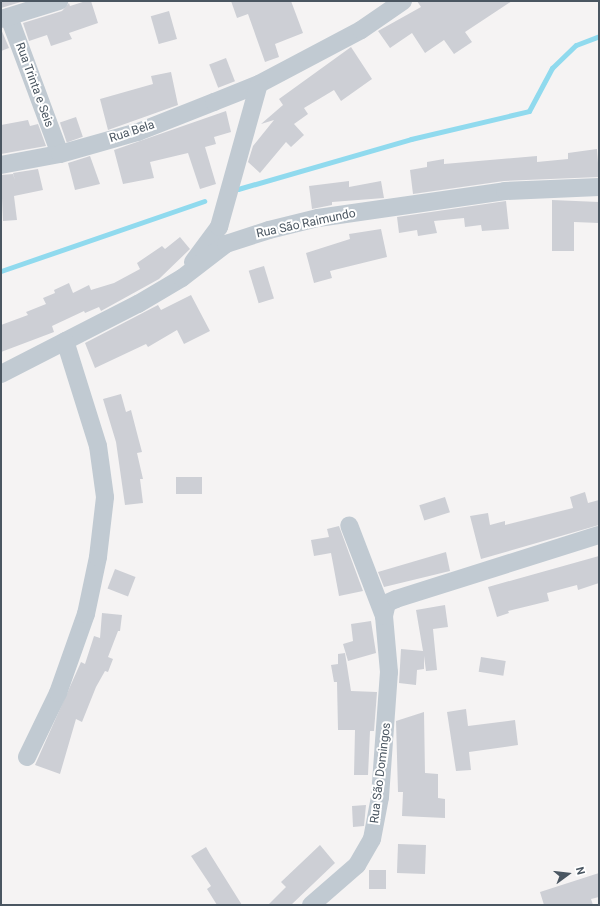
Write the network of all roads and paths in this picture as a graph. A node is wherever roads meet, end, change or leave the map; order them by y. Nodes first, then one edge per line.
1 (59, 1) edge
2 (404, 1) edge
3 (5, 18) edge
4 (259, 84) junction
5 (60, 154) junction
6 (1, 165) edge
7 (599, 187) edge
8 (182, 278) junction
9 (64, 341) junction
10 (1, 374) edge
11 (349, 524) dead end
12 (599, 535) edge
13 (384, 616) junction
14 (27, 757) dead end
15 (311, 905) edge

1 - 3 street
2 - 4 street, Rua Bela
3 - 5 street, Rua Trinta e Seis
4 - 5 street, Rua Bela
4 - 8 street
5 - 6 street, Rua Bela
7 - 8 street, Rua São Raimundo
8 - 9 street, Rua São Raimundo
9 - 10 street, Rua São Raimundo
9 - 14 street
11 - 13 street, Rua São Domingos
12 - 13 street
13 - 15 street, Rua São Domingos

